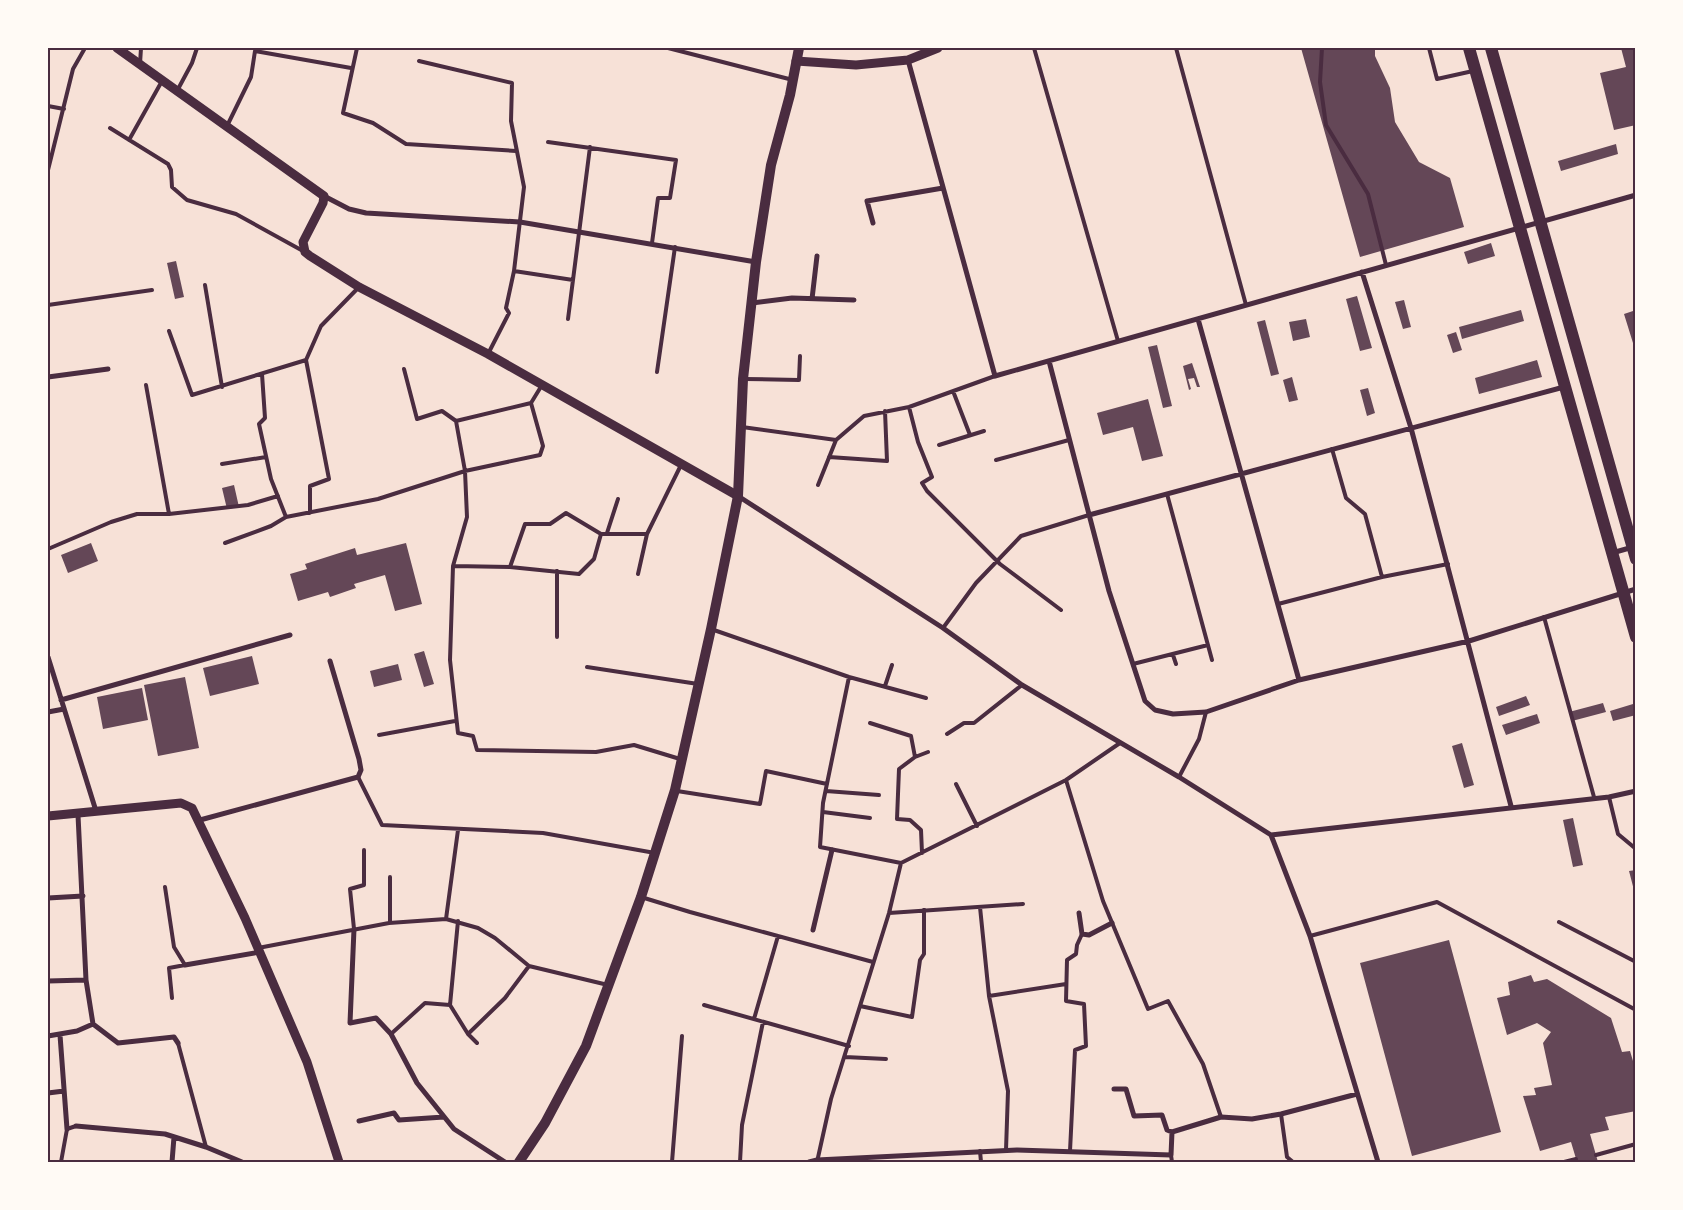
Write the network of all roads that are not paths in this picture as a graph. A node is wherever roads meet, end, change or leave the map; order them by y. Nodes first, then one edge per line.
1 (85, 48) edge
2 (117, 48) edge
3 (142, 48) edge
4 (197, 48) edge
5 (357, 48) edge
6 (668, 48) edge
7 (799, 48) edge
8 (933, 48) edge
9 (1034, 48) edge
10 (1176, 48) edge
11 (1322, 48) edge
12 (1429, 48) edge
13 (1469, 48) edge
14 (1491, 48) edge
15 (908, 60) junction
16 (420, 61) dead end
17 (796, 61) junction
18 (140, 64) junction
19 (351, 68) junction
20 (1475, 70) junction
21 (162, 80) junction
22 (793, 80) junction
23 (177, 91) junction
24 (48, 106) edge
25 (64, 109) junction
26 (227, 126) junction
27 (110, 128) dead end
28 (129, 140) junction
29 (548, 142) dead end
30 (590, 147) junction
31 (516, 150) junction
32 (48, 170) edge
33 (943, 188) junction
34 (1636, 195) edge
35 (324, 196) junction
36 (520, 222) junction
37 (1540, 222) junction
38 (873, 223) dead end
39 (1520, 227) junction
40 (580, 231) junction
41 (652, 243) junction
42 (675, 246) junction
43 (305, 252) junction
44 (817, 256) dead end
45 (756, 262) junction
46 (1386, 265) junction
47 (514, 271) junction
48 (1362, 272) junction
49 (573, 280) junction
50 (205, 285) dead end
51 (359, 287) junction
52 (152, 290) dead end
53 (812, 299) junction
54 (854, 300) dead end
55 (751, 303) junction
56 (48, 305) edge
57 (1246, 305) junction
58 (568, 318) dead end
59 (1198, 318) junction
60 (169, 331) dead end
61 (1118, 341) junction
62 (488, 354) junction
63 (800, 356) dead end
64 (306, 360) junction
65 (1049, 361) junction
66 (108, 369) dead end
67 (404, 369) dead end
68 (657, 372) dead end
69 (262, 374) junction
70 (995, 376) junction
71 (48, 377) edge
72 (742, 379) junction
73 (146, 385) dead end
74 (542, 385) junction
75 (222, 387) junction
76 (1564, 387) junction
77 (953, 391) junction
78 (531, 403) junction
79 (909, 407) junction
80 (885, 411) junction
81 (456, 421) junction
82 (742, 427) junction
83 (1411, 428) junction
84 (984, 430) dead end
85 (970, 435) junction
86 (836, 440) junction
87 (1069, 440) junction
88 (939, 445) dead end
89 (1332, 449) junction
90 (266, 457) junction
91 (829, 457) junction
92 (996, 460) dead end
93 (222, 464) dead end
94 (681, 465) junction
95 (465, 471) junction
96 (1243, 473) junction
97 (818, 485) dead end
98 (1167, 494) junction
99 (278, 496) junction
100 (738, 496) junction
101 (618, 500) dead end
102 (310, 513) junction
103 (169, 514) junction
104 (1089, 515) junction
105 (286, 517) junction
106 (607, 533) junction
107 (601, 534) junction
108 (647, 534) junction
109 (225, 543) dead end
110 (48, 549) edge
111 (1635, 551) edge
112 (1611, 553) junction
113 (997, 561) junction
114 (1448, 564) junction
115 (453, 566) junction
116 (510, 567) junction
117 (557, 571) junction
118 (638, 574) dead end
119 (1382, 577) junction
120 (1629, 591) edge
121 (1278, 604) junction
122 (1061, 610) dead end
123 (1544, 617) junction
124 (942, 628) junction
125 (711, 629) junction
126 (290, 635) dead end
127 (557, 637) dead end
128 (1636, 637) edge
129 (1469, 641) junction
130 (1208, 645) junction
131 (1173, 654) junction
132 (48, 657) edge
133 (1212, 660) dead end
134 (330, 661) dead end
135 (1133, 664) junction
136 (1176, 664) dead end
137 (892, 666) dead end
138 (587, 667) dead end
139 (848, 677) junction
140 (1299, 680) junction
141 (698, 684) junction
142 (885, 686) junction
143 (1022, 686) junction
144 (926, 698) dead end
145 (61, 700) junction
146 (64, 709) junction
147 (48, 712) edge
148 (1206, 712) junction
149 (454, 721) junction
150 (870, 723) dead end
151 (947, 734) dead end
152 (379, 735) dead end
153 (1120, 743) junction
154 (928, 752) dead end
155 (915, 757) junction
156 (682, 760) junction
157 (358, 777) junction
158 (1179, 777) junction
159 (1066, 780) junction
160 (827, 784) junction
161 (956, 784) dead end
162 (675, 790) junction
163 (826, 791) junction
164 (1636, 791) edge
165 (879, 795) dead end
166 (1594, 797) junction
167 (1609, 797) junction
168 (1511, 806) junction
169 (97, 812) junction
170 (823, 812) junction
171 (78, 815) junction
172 (48, 816) edge
173 (870, 818) dead end
174 (200, 820) junction
175 (977, 826) junction
176 (458, 830) junction
177 (1270, 835) junction
178 (364, 850) dead end
179 (832, 850) junction
180 (1636, 850) edge
181 (922, 853) junction
182 (655, 854) junction
183 (901, 863) junction
184 (390, 877) dead end
185 (165, 887) dead end
186 (83, 896) junction
187 (641, 896) junction
188 (48, 898) edge
189 (1023, 904) dead end
190 (980, 908) junction
191 (924, 910) junction
192 (1079, 912) dead end
193 (889, 913) junction
194 (446, 919) junction
195 (458, 921) junction
196 (1558, 922) dead end
197 (390, 923) junction
198 (1112, 923) junction
199 (354, 929) junction
200 (814, 930) dead end
201 (1082, 934) junction
202 (778, 936) junction
203 (1310, 936) junction
204 (259, 950) junction
205 (873, 962) junction
206 (1636, 962) edge
207 (185, 966) junction
208 (529, 966) junction
209 (86, 980) junction
210 (48, 981) edge
211 (1066, 984) junction
212 (610, 985) junction
213 (989, 996) junction
214 (172, 998) dead end
215 (450, 1005) junction
216 (704, 1005) dead end
217 (860, 1006) junction
218 (1636, 1010) edge
219 (754, 1020) junction
220 (763, 1022) junction
221 (93, 1024) junction
222 (391, 1034) junction
223 (468, 1034) junction
224 (60, 1035) junction
225 (48, 1036) edge
226 (682, 1036) dead end
227 (178, 1043) joint
228 (476, 1043) dead end
229 (849, 1046) junction
230 (846, 1057) junction
231 (886, 1059) dead end
232 (1114, 1089) dead end
233 (64, 1091) junction
234 (48, 1094) edge
235 (1357, 1094) junction
236 (1281, 1114) junction
237 (444, 1117) junction
238 (1221, 1117) junction
239 (359, 1121) dead end
240 (76, 1126) joint
241 (67, 1129) junction
242 (1172, 1132) junction
243 (174, 1136) junction
244 (1636, 1144) edge
245 (206, 1147) junction
246 (1006, 1150) junction
247 (980, 1151) junction
248 (1070, 1151) junction
249 (1171, 1154) junction
250 (1596, 1154) dead end
251 (1576, 1159) dead end
252 (817, 1161) edge
253 (61, 1162) edge
254 (172, 1162) edge
255 (242, 1162) edge
256 (339, 1162) edge
257 (505, 1162) edge
258 (519, 1162) edge
259 (672, 1162) edge
260 (740, 1162) edge
261 (809, 1162) edge
262 (981, 1162) edge
263 (1172, 1162) edge
264 (1293, 1162) edge
265 (1378, 1162) edge
266 (1564, 1162) edge

1 - 25 lane
2 - 18 street
3 - 18 lane
4 - 23 lane
5 - 19 lane
6 - 22 lane
7 - 17 main road
8 - 15 street
9 - 61 lane
10 - 57 lane
11 - 46 lane
12 - 20 lane
13 - 20 main road
14 - 37 main road
15 - 17 street
15 - 33 street
16 - 31 lane
17 - 22 main road
18 - 21 street
19 - 26 lane
19 - 31 lane
20 - 39 main road
21 - 23 street
21 - 28 lane
22 - 45 main road
23 - 26 street
24 - 25 lane
25 - 32 lane
26 - 35 street
27 - 28 lane
28 - 43 lane
29 - 30 lane
30 - 40 lane
30 - 41 lane
31 - 36 lane
33 - 38 street
33 - 70 street
34 - 37 street
35 - 36 street
35 - 43 street
36 - 40 street
36 - 47 lane
37 - 39 street
37 - 111 main road
39 - 46 street
39 - 76 main road
40 - 41 street
40 - 49 lane
41 - 42 street
42 - 45 street
42 - 68 lane
43 - 51 street
44 - 53 street
45 - 55 main road
46 - 48 street
47 - 49 lane
47 - 62 lane
48 - 57 street
48 - 83 street
49 - 58 lane
50 - 75 lane
51 - 62 street
51 - 64 lane
52 - 56 lane
53 - 54 street
53 - 55 street
55 - 72 main road
57 - 59 street
59 - 61 street
59 - 96 street
60 - 75 lane
61 - 65 street
62 - 74 street
63 - 72 lane
64 - 69 lane
64 - 102 lane
65 - 70 street
65 - 87 street
66 - 71 street
67 - 81 lane
69 - 75 lane
69 - 90 lane
70 - 77 lane
72 - 82 main road
73 - 103 lane
74 - 78 lane
74 - 94 street
76 - 83 street
76 - 112 main road
77 - 79 lane
77 - 85 lane
78 - 81 lane
78 - 95 lane
79 - 80 lane
79 - 113 lane
80 - 86 lane
80 - 91 lane
81 - 95 lane
82 - 86 lane
82 - 100 main road
83 - 89 street
83 - 114 street
84 - 85 lane
85 - 88 lane
86 - 91 lane
87 - 92 lane
87 - 104 street
89 - 96 street
89 - 119 lane
90 - 93 lane
90 - 99 lane
91 - 97 lane
94 - 100 street
94 - 108 lane
95 - 102 lane
95 - 115 lane
96 - 98 street
96 - 121 street
98 - 104 street
98 - 130 lane
99 - 103 lane
99 - 105 lane
100 - 124 street
100 - 125 main road
101 - 106 lane
102 - 105 lane
103 - 110 lane
104 - 113 lane
104 - 135 street
105 - 109 lane
106 - 107 lane
106 - 108 lane
107 - 116 lane
107 - 117 lane
108 - 118 lane
111 - 112 street
112 - 120 main road
113 - 122 lane
113 - 124 lane
114 - 119 lane
114 - 129 street
115 - 116 lane
115 - 149 lane
116 - 117 lane
117 - 127 lane
119 - 121 lane
120 - 123 street
120 - 128 main road
121 - 140 street
123 - 129 street
123 - 166 lane
124 - 143 street
125 - 139 lane
125 - 141 main road
126 - 145 street
129 - 140 street
129 - 168 street
130 - 131 lane
130 - 133 lane
131 - 135 lane
131 - 136 lane
132 - 145 street
134 - 157 street
135 - 148 street
137 - 142 lane
138 - 141 lane
139 - 142 lane
139 - 160 lane
140 - 148 street
141 - 156 main road
142 - 144 lane
143 - 151 lane
143 - 153 street
145 - 146 street
146 - 147 street
146 - 169 street
148 - 158 lane
149 - 152 lane
149 - 156 lane
150 - 155 lane
153 - 158 street
153 - 159 lane
154 - 155 lane
155 - 181 lane
156 - 162 main road
157 - 174 street
157 - 176 lane
158 - 177 street
159 - 175 lane
159 - 198 lane
160 - 162 lane
160 - 163 lane
161 - 175 lane
162 - 182 main road
163 - 165 lane
163 - 170 lane
164 - 167 street
166 - 167 street
166 - 168 street
167 - 180 lane
168 - 177 street
169 - 171 street
169 - 174 street
170 - 173 lane
170 - 179 lane
171 - 172 street
171 - 186 street
174 - 204 street
175 - 181 lane
176 - 182 lane
176 - 194 lane
177 - 203 street
178 - 199 lane
179 - 183 lane
179 - 200 street
181 - 183 lane
182 - 187 main road
183 - 193 lane
184 - 197 lane
185 - 207 lane
186 - 188 street
186 - 209 street
187 - 202 lane
187 - 212 main road
189 - 190 lane
190 - 191 lane
190 - 213 lane
191 - 193 lane
191 - 217 lane
192 - 201 street
193 - 205 lane
194 - 195 lane
194 - 197 lane
195 - 208 lane
195 - 215 lane
196 - 206 lane
197 - 199 lane
198 - 201 street
198 - 238 lane
199 - 204 lane
199 - 222 street
201 - 211 lane
202 - 205 lane
202 - 219 lane
203 - 218 lane
203 - 235 street
204 - 207 street
204 - 256 street
205 - 217 lane
207 - 214 lane
208 - 212 lane
208 - 223 lane
209 - 210 street
209 - 221 street
211 - 213 lane
211 - 248 lane
212 - 258 main road
213 - 246 lane
215 - 222 lane
215 - 223 lane
216 - 219 lane
217 - 229 lane
219 - 220 lane
220 - 229 lane
220 - 260 lane
221 - 224 street
221 - 227 street
222 - 237 street
223 - 228 lane
224 - 225 street
224 - 233 street
226 - 259 lane
227 - 245 lane
229 - 230 lane
230 - 231 lane
230 - 252 lane
232 - 242 street
233 - 234 street
233 - 241 street
235 - 236 street
235 - 265 street
236 - 238 street
236 - 264 lane
237 - 239 street
237 - 257 street
238 - 242 street
240 - 241 lane
240 - 243 street
241 - 253 lane
242 - 249 street
243 - 245 street
243 - 254 street
244 - 250 lane
245 - 255 street
246 - 247 street
246 - 248 street
247 - 252 street
247 - 262 lane
248 - 249 street
249 - 263 lane
251 - 266 lane
252 - 261 street

